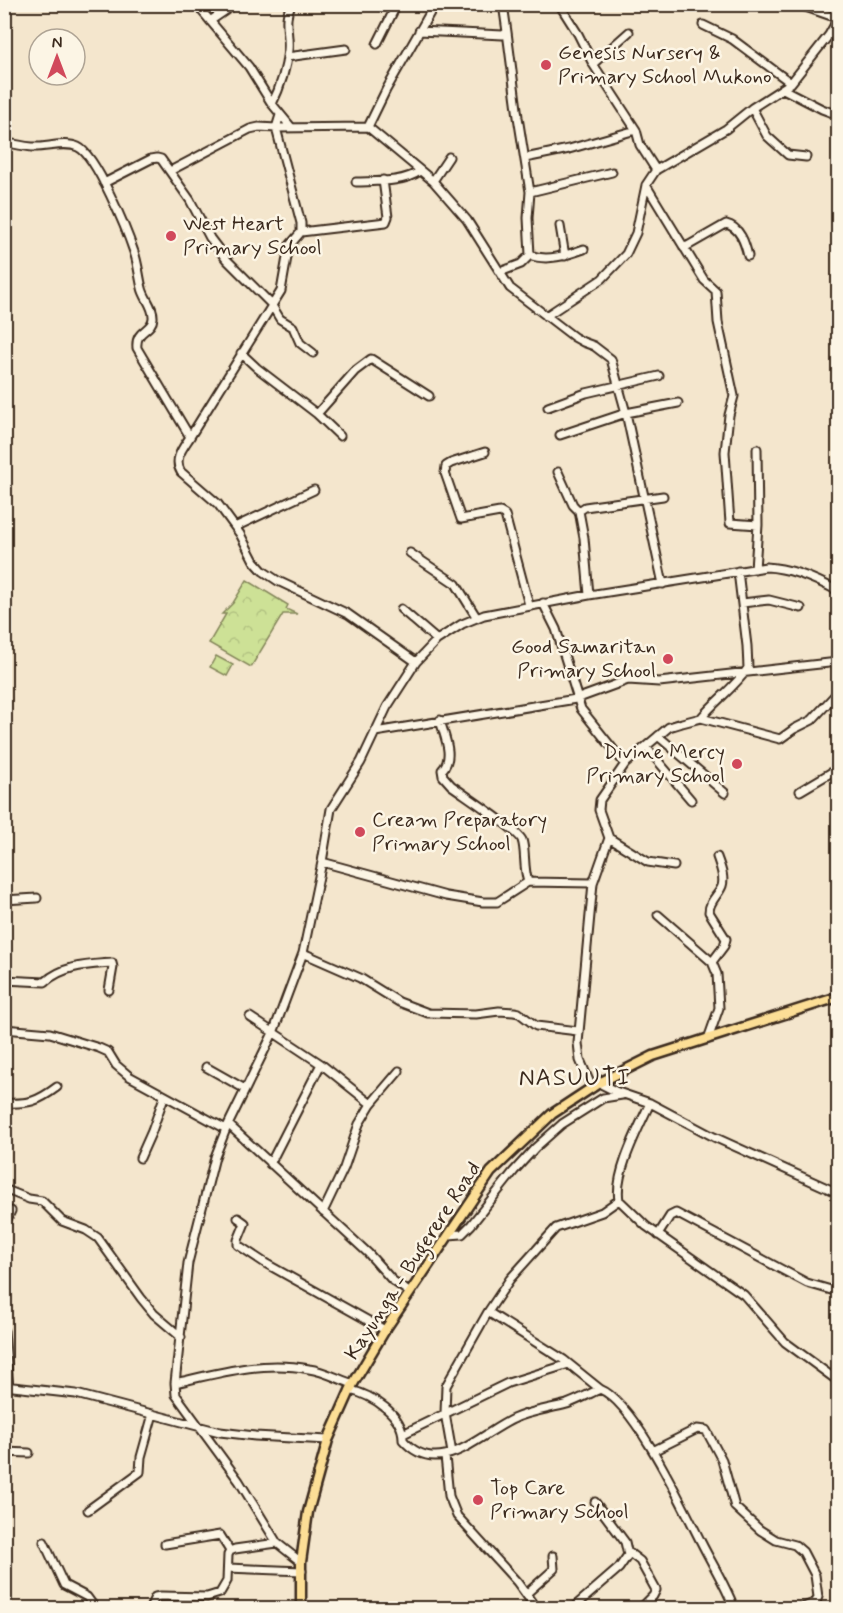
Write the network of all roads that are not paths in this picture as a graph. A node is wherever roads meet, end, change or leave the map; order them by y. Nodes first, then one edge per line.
1 (196, 4) edge
2 (235, 4) edge
3 (292, 4) edge
4 (397, 4) edge
5 (435, 4) edge
6 (503, 4) edge
7 (559, 4) edge
8 (797, 4) edge
9 (838, 14) edge
10 (210, 21) junction
11 (703, 25) dead end
12 (419, 31) junction
13 (507, 32) junction
14 (629, 32) dead end
15 (377, 44) dead end
16 (346, 49) dead end
17 (287, 57) junction
18 (593, 64) junction
19 (791, 83) junction
20 (783, 89) junction
21 (272, 104) junction
22 (752, 108) junction
23 (280, 115) junction
24 (838, 115) edge
25 (291, 127) junction
26 (368, 127) junction
27 (276, 128) junction
28 (636, 130) junction
29 (4, 142) edge
30 (449, 157) dead end
31 (806, 157) dead end
32 (525, 159) junction
33 (656, 170) junction
34 (170, 171) junction
35 (420, 171) junction
36 (612, 172) dead end
37 (383, 180) junction
38 (433, 181) junction
39 (356, 182) dead end
40 (104, 183) junction
41 (646, 185) junction
42 (530, 192) junction
43 (560, 226) dead end
44 (301, 232) junction
45 (684, 248) junction
46 (584, 249) dead end
47 (530, 255) junction
48 (565, 256) junction
49 (748, 256) dead end
50 (500, 272) junction
51 (271, 304) junction
52 (546, 316) junction
53 (241, 353) junction
54 (313, 353) dead end
55 (659, 376) dead end
56 (618, 386) junction
57 (429, 396) dead end
58 (678, 403) dead end
59 (549, 407) dead end
60 (626, 413) junction
61 (317, 414) junction
62 (560, 435) dead end
63 (190, 436) junction
64 (340, 436) dead end
65 (757, 449) dead end
66 (485, 452) dead end
67 (558, 472) dead end
68 (314, 490) dead end
69 (663, 496) dead end
70 (645, 499) junction
71 (579, 511) junction
72 (758, 525) junction
73 (235, 527) junction
74 (410, 553) dead end
75 (755, 569) junction
76 (738, 572) junction
77 (663, 584) junction
78 (838, 591) edge
79 (589, 595) junction
80 (543, 603) junction
81 (742, 603) junction
82 (529, 605) junction
83 (801, 608) dead end
84 (401, 609) dead end
85 (477, 618) junction
86 (437, 640) junction
87 (416, 662) junction
88 (838, 662) edge
89 (743, 674) junction
90 (838, 692) edge
91 (576, 699) junction
92 (701, 718) junction
93 (440, 720) junction
94 (375, 732) junction
95 (658, 736) junction
96 (646, 747) junction
97 (625, 764) junction
98 (838, 779) edge
99 (800, 791) dead end
100 (725, 794) dead end
101 (691, 800) dead end
102 (609, 838) junction
103 (717, 857) dead end
104 (322, 862) junction
105 (674, 866) dead end
106 (528, 882) junction
107 (594, 883) junction
108 (37, 898) dead end
109 (4, 900) edge
110 (658, 915) dead end
111 (303, 953) junction
112 (712, 962) junction
113 (4, 980) edge
114 (109, 990) dead end
115 (838, 997) edge
116 (250, 1017) dead end
117 (4, 1029) edge
118 (578, 1031) junction
119 (273, 1033) junction
120 (708, 1039) junction
121 (321, 1064) junction
122 (206, 1066) dead end
123 (399, 1071) dead end
124 (596, 1086) junction
125 (57, 1088) dead end
126 (245, 1089) junction
127 (625, 1095) junction
128 (164, 1097) junction
129 (4, 1103) edge
130 (650, 1103) junction
131 (370, 1104) junction
132 (227, 1127) junction
133 (140, 1158) dead end
134 (270, 1164) junction
135 (4, 1189) edge
136 (838, 1192) edge
137 (619, 1200) junction
138 (11, 1211) dead end
139 (323, 1212) junction
140 (238, 1218) dead end
141 (4, 1226) edge
142 (449, 1235) junction
143 (658, 1235) junction
144 (409, 1292) junction
145 (838, 1292) edge
146 (489, 1312) junction
147 (4, 1330) edge
148 (385, 1330) junction
149 (181, 1337) junction
150 (569, 1364) junction
151 (838, 1381) edge
152 (175, 1383) junction
153 (7, 1386) edge
154 (352, 1387) junction
155 (600, 1389) junction
156 (445, 1413) junction
157 (153, 1414) junction
158 (201, 1428) junction
159 (403, 1434) junction
160 (328, 1440) junction
161 (653, 1451) junction
162 (4, 1452) edge
163 (29, 1453) dead end
164 (448, 1454) junction
165 (595, 1502) dead end
166 (88, 1510) dead end
167 (44, 1542) dead end
168 (277, 1543) junction
169 (165, 1544) dead end
170 (230, 1551) junction
171 (627, 1551) junction
172 (553, 1556) dead end
173 (302, 1566) junction
174 (228, 1568) junction
175 (526, 1594) junction
176 (643, 1606) dead end
177 (95, 1608) edge
178 (150, 1608) edge
179 (301, 1608) edge
180 (536, 1608) edge
181 (573, 1608) edge
182 (734, 1608) edge
183 (801, 1608) edge

1 - 10 street
2 - 10 street
3 - 17 street
4 - 15 street
5 - 12 street
6 - 13 street
7 - 18 street
8 - 9 street
9 - 19 street
10 - 21 street
11 - 19 street
12 - 13 street
12 - 26 street
13 - 32 street
14 - 18 street
16 - 17 street
17 - 21 street
18 - 28 street
19 - 20 street
20 - 22 street
20 - 24 street
21 - 23 street
22 - 31 street
22 - 33 street
23 - 25 street
23 - 27 street
25 - 26 street
25 - 27 street
26 - 35 street
27 - 34 street
27 - 44 street
28 - 32 street
28 - 33 street
29 - 40 street
30 - 38 street
32 - 42 street
33 - 41 street
34 - 40 street
34 - 51 street
35 - 37 street
35 - 38 street
36 - 42 street
37 - 39 street
37 - 44 street
38 - 50 street
40 - 63 street
41 - 45 street
41 - 52 street
42 - 47 street
43 - 48 street
44 - 51 street
45 - 49 street
45 - 72 street
46 - 48 street
47 - 48 street
47 - 50 street
50 - 52 street
51 - 53 street
51 - 54 street
52 - 56 street
53 - 61 street
53 - 63 street
55 - 56 street
56 - 59 street
56 - 60 street
57 - 61 street
58 - 60 street
60 - 62 street
60 - 70 street
61 - 64 street
63 - 73 street
65 - 72 street
66 - 82 street
67 - 71 street
68 - 73 street
69 - 70 street
70 - 71 street
70 - 77 street
71 - 79 street
72 - 75 street
73 - 87 street
74 - 85 street
75 - 76 street
75 - 78 street
76 - 77 street
76 - 81 street
77 - 79 street
79 - 80 street
80 - 82 street
80 - 91 street
81 - 83 street
81 - 89 street
82 - 85 street
84 - 86 street
85 - 86 street
86 - 87 street
87 - 94 street
88 - 89 street
89 - 91 street
89 - 92 street
90 - 92 street
91 - 93 street
91 - 97 street
92 - 95 street
93 - 94 street
93 - 106 street
94 - 104 street
95 - 96 street
95 - 100 street
96 - 97 street
96 - 101 street
97 - 102 street
98 - 99 street
102 - 105 street
102 - 107 street
103 - 112 street
104 - 106 street
104 - 111 street
106 - 107 street
107 - 118 street
108 - 109 street
110 - 112 street
111 - 118 street
111 - 119 street
112 - 120 street
113 - 114 street
115 - 120 main road, Kayunga - Bugerere Road
116 - 119 street
117 - 128 street
118 - 124 street
119 - 121 street
119 - 126 street
120 - 124 main road, Kayunga - Bugerere Road
121 - 131 street
121 - 134 street
122 - 126 street
123 - 131 street
124 - 127 street
124 - 142 main road, Kayunga - Bugerere Road
125 - 129 street
126 - 132 street
127 - 130 street
127 - 142 street
128 - 132 street
128 - 133 street
130 - 136 street
130 - 137 street
131 - 139 street
132 - 134 street
132 - 149 street
134 - 139 street
135 - 149 street
137 - 143 street
137 - 146 street
138 - 141 street
139 - 144 street
140 - 148 street
142 - 144 main road, Kayunga - Bugerere Road
143 - 145 street
143 - 151 street
144 - 148 main road, Kayunga - Bugerere Road
146 - 150 street
146 - 156 street
147 - 153 street
148 - 154 main road, Kayunga - Bugerere Road
149 - 152 street
150 - 155 street
150 - 156 street
152 - 154 street
152 - 158 street
153 - 157 street
154 - 159 street
154 - 160 main road, Kayunga - Bugerere Road
155 - 161 street
155 - 164 street
156 - 159 street
156 - 164 street
157 - 158 street
157 - 166 street
158 - 160 street
158 - 168 street
159 - 164 street
160 - 173 main road, Kayunga - Bugerere Road
161 - 182 street
161 - 183 street
162 - 163 street
164 - 175 street
165 - 171 street
167 - 177 street
168 - 170 street
168 - 173 street
169 - 170 street
170 - 174 street
171 - 176 street
171 - 181 street
172 - 175 street
173 - 174 street
173 - 179 main road, Kayunga - Bugerere Road
174 - 178 street
175 - 180 street

